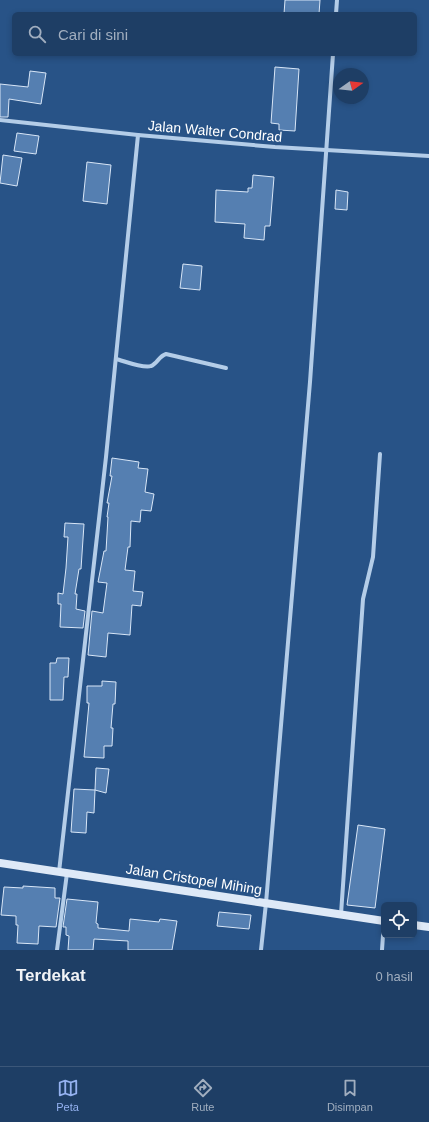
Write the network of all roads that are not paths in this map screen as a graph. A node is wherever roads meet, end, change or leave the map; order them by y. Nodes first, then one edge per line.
1 (337, 0) edge
2 (336, 12) edge
3 (333, 56) edge
4 (0, 120) edge
5 (138, 135) junction
6 (326, 150) junction
7 (429, 156) edge
8 (116, 359) junction
9 (226, 368) dead end
10 (380, 454) dead end
11 (0, 863) edge
12 (63, 872) junction
13 (266, 903) junction
14 (341, 914) junction
15 (381, 921) edge
16 (417, 925) edge
17 (429, 927) edge
18 (383, 938) edge
19 (58, 950) edge
20 (261, 950) edge
21 (382, 950) edge

1 - 2 street
3 - 6 street
4 - 5 street, Jalan Walter Condrad
5 - 6 street, Jalan Walter Condrad
5 - 8 street
6 - 7 street, Jalan Walter Condrad
6 - 13 street
8 - 9 street
8 - 12 street
10 - 14 street
11 - 12 street, Jalan Cristopel Mihing
12 - 13 street, Jalan Cristopel Mihing
12 - 19 street
13 - 14 street, Jalan Cristopel Mihing
13 - 20 street
14 - 15 street, Jalan Cristopel Mihing
16 - 17 street
18 - 21 street

